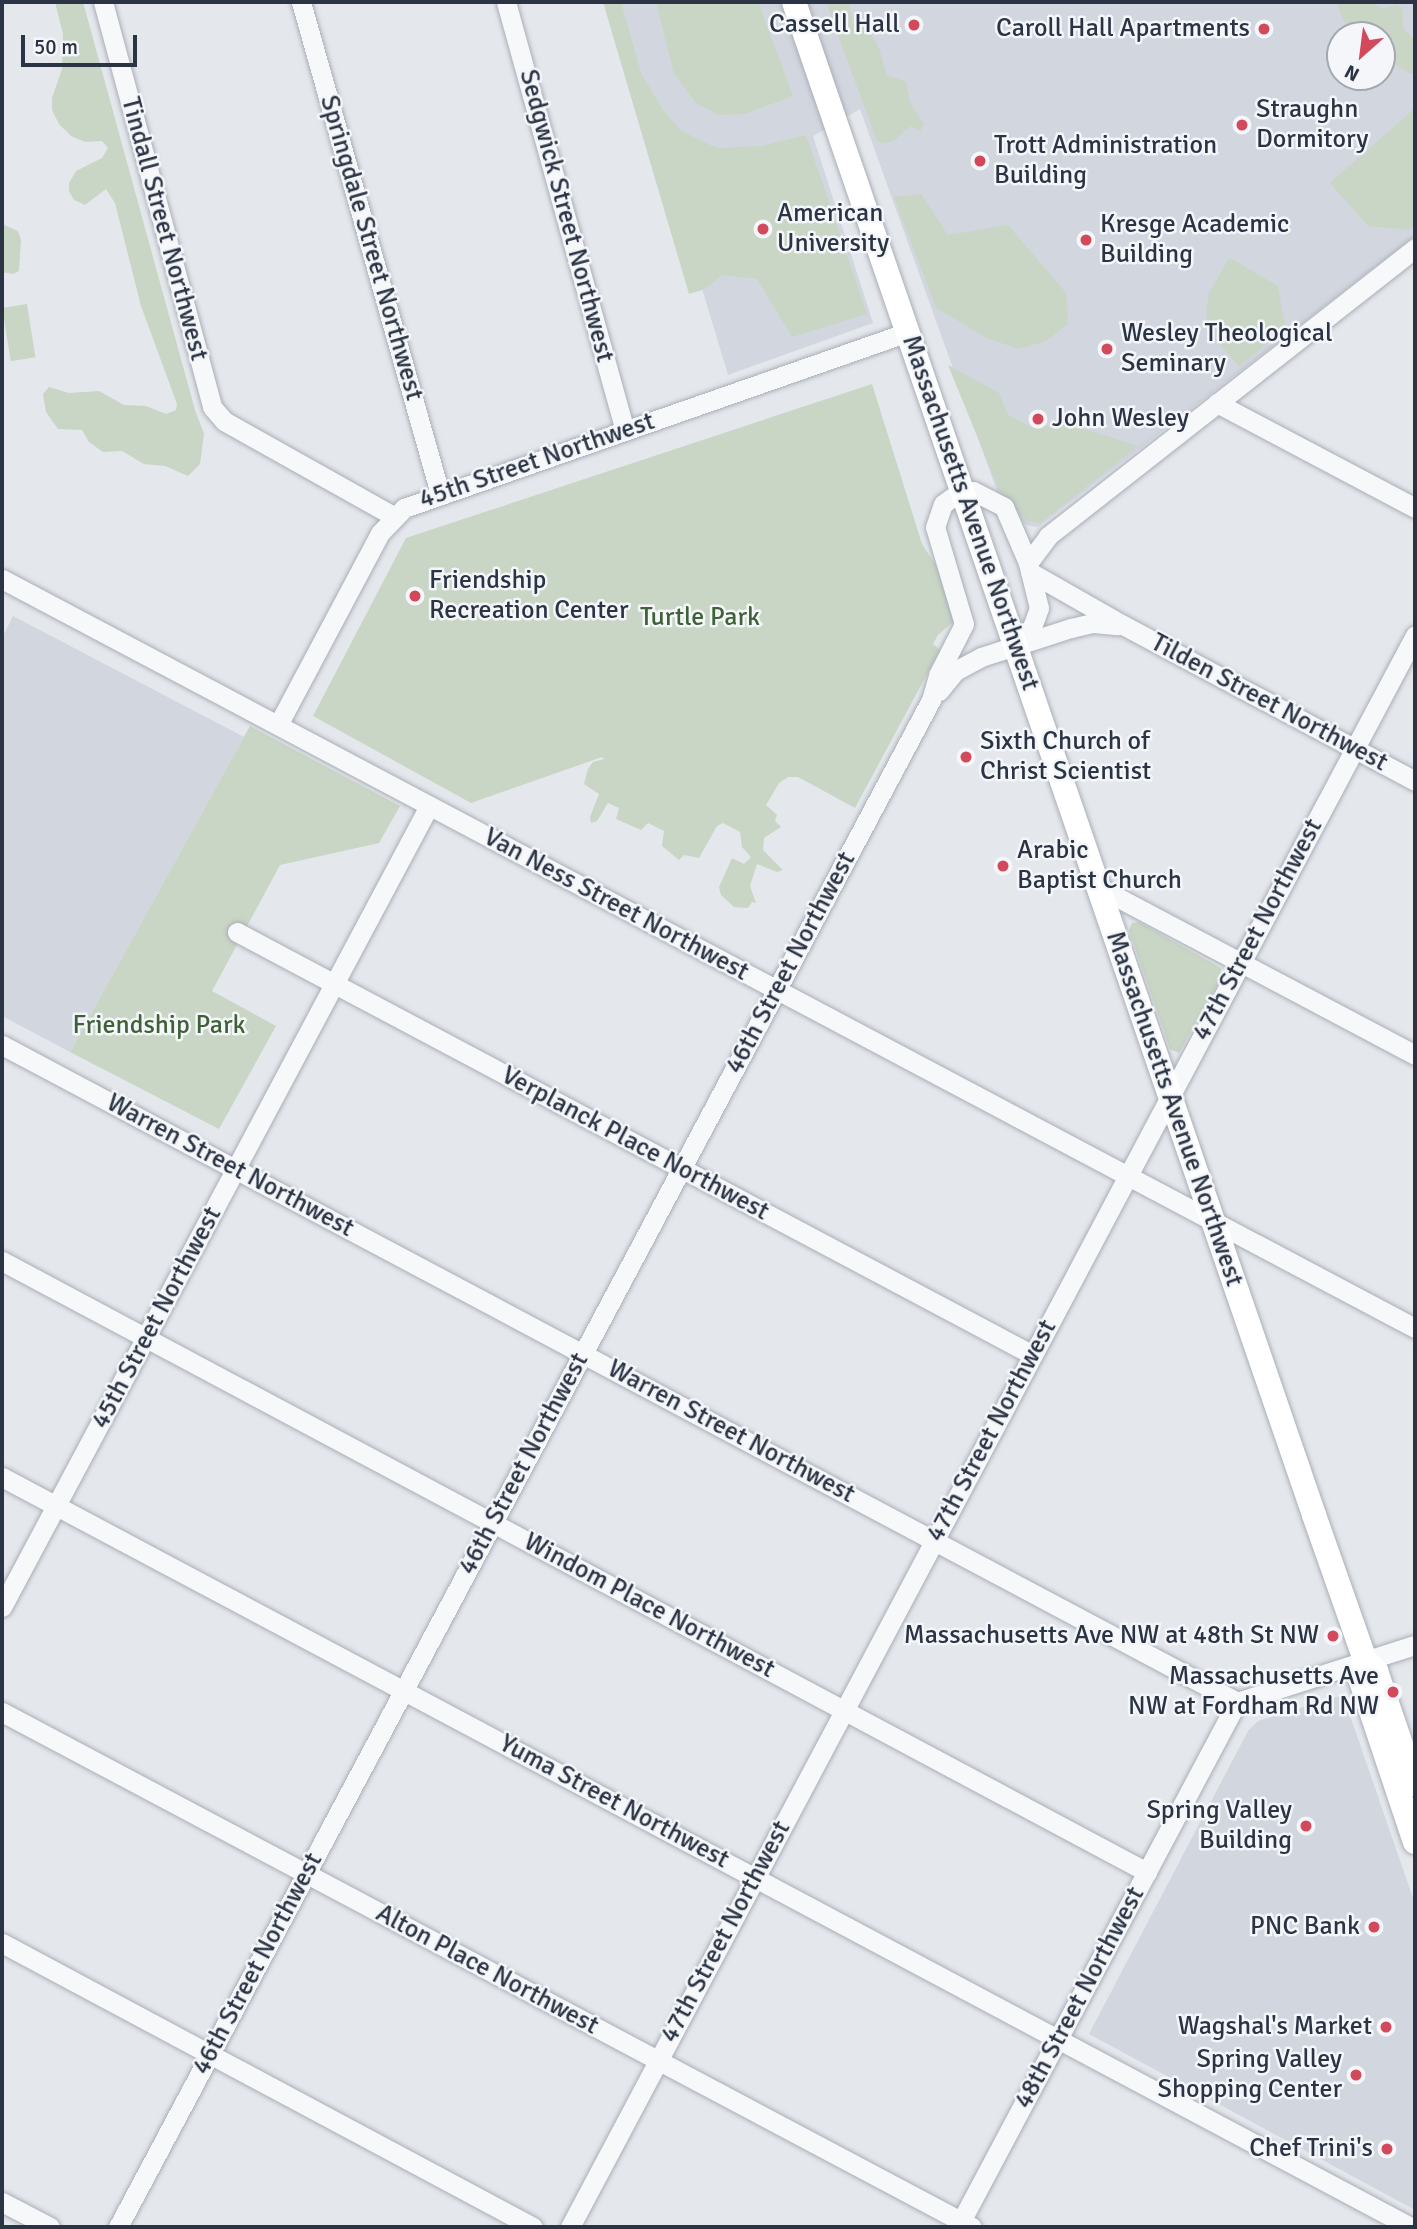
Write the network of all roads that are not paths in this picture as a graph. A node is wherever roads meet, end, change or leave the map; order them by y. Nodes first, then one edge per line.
1 (103, 2) edge
2 (302, 2) edge
3 (506, 2) edge
4 (794, 2) edge
5 (1415, 248) edge
6 (908, 332) junction
7 (1217, 403) junction
8 (625, 430) junction
9 (961, 491) junction
10 (440, 494) junction
11 (1415, 509) edge
12 (393, 516) junction
13 (1016, 530) junction
14 (1048, 536) junction
15 (1029, 567) junction
16 (2, 580) edge
17 (1123, 625) junction
18 (1415, 635) edge
19 (1016, 645) junction
20 (931, 700) junction
21 (278, 725) junction
22 (1355, 749) junction
23 (1415, 781) edge
24 (429, 806) junction
25 (1098, 887) junction
26 (237, 932) dead end
27 (1241, 963) junction
28 (334, 984) junction
29 (777, 990) junction
30 (2, 1045) edge
31 (1415, 1055) edge
32 (1170, 1098) junction
33 (681, 1169) junction
34 (236, 1170) junction
35 (1128, 1176) junction
36 (1212, 1220) junction
37 (2, 1261) edge
38 (1415, 1328) edge
39 (146, 1338) junction
40 (583, 1354) junction
41 (1033, 1355) junction
42 (2, 1477) edge
43 (56, 1506) junction
44 (493, 1522) junction
45 (934, 1541) junction
46 (2, 1607) edge
47 (1415, 1645) edge
48 (1365, 1660) junction
49 (403, 1691) junction
50 (1237, 1702) junction
51 (844, 1711) junction
52 (2, 1712) edge
53 (1415, 1785) edge
54 (1415, 1842) edge
55 (1147, 1872) junction
56 (306, 1873) junction
57 (755, 1878) junction
58 (2, 1943) edge
59 (1058, 2039) junction
60 (210, 2055) junction
61 (658, 2061) junction
62 (2, 2202) edge
63 (964, 2225) edge
64 (50, 2227) edge
65 (118, 2227) edge
66 (533, 2227) edge
67 (570, 2227) edge
68 (1410, 2227) edge

1 - 12 street, Tindall Street Northwest
2 - 10 street, Springdale Street Northwest
3 - 8 street, Sedgwick Street Northwest
4 - 6 main road, Massachusetts Avenue Northwest
5 - 7 street
6 - 8 street, 45th Street Northwest
6 - 9 main road, Massachusetts Avenue Northwest
7 - 11 street
7 - 14 street
8 - 10 street, 45th Street Northwest
9 - 13 street
9 - 19 main road, Massachusetts Avenue Northwest
9 - 20 street
10 - 12 street, 45th Street Northwest
12 - 21 street, 45th Street Northwest
13 - 14 street
13 - 15 street
14 - 15 street
15 - 17 street, Tilden Street Northwest
15 - 19 street
16 - 21 street, Van Ness Street Northwest
17 - 19 street, Tilden Street Northwest
17 - 22 street, Tilden Street Northwest
18 - 22 street, 47th Street Northwest
19 - 20 street, Tilden Street Northwest
19 - 25 main road, Massachusetts Avenue Northwest
20 - 29 street, 46th Street Northwest
21 - 24 street, Van Ness Street Northwest
22 - 23 street, Tilden Street Northwest
22 - 27 street, 47th Street Northwest
24 - 28 street, 45th Street Northwest
24 - 29 street, Van Ness Street Northwest
25 - 27 street
25 - 32 main road, Massachusetts Avenue Northwest
26 - 28 street, Verplanck Place Northwest
27 - 31 street
27 - 32 street, 47th Street Northwest
28 - 33 street, Verplanck Place Northwest
28 - 34 street, 45th Street Northwest
29 - 33 street, 46th Street Northwest
29 - 35 street, Van Ness Street Northwest
30 - 34 street, Warren Street Northwest
32 - 35 street, 47th Street Northwest
32 - 36 main road, Massachusetts Avenue Northwest
33 - 40 street, 46th Street Northwest
33 - 41 street, Verplanck Place Northwest
34 - 39 street, 45th Street Northwest
34 - 40 street, Warren Street Northwest
35 - 36 street, Van Ness Street Northwest
35 - 41 street, 47th Street Northwest
36 - 38 street, Van Ness Street Northwest
36 - 48 main road, Massachusetts Avenue Northwest
37 - 39 street, Windom Place Northwest
39 - 43 street, 45th Street Northwest
39 - 44 street, Windom Place Northwest
40 - 44 street, 46th Street Northwest
40 - 45 street, Warren Street Northwest
41 - 45 street, 47th Street Northwest
42 - 43 street, Yuma Street Northwest
43 - 46 street, 45th Street Northwest
43 - 49 street, Yuma Street Northwest
44 - 49 street, 46th Street Northwest
44 - 51 street, Windom Place Northwest
45 - 50 street, Warren Street Northwest
45 - 51 street, 47th Street Northwest
47 - 48 street
48 - 50 street
48 - 53 main road, Massachusetts Avenue Northwest
48 - 54 main road, Massachusetts Avenue Northwest
49 - 56 street, 46th Street Northwest
49 - 57 street, Yuma Street Northwest
50 - 55 street, 48th Street Northwest
51 - 55 street, Windom Place Northwest
51 - 57 street, 47th Street Northwest
52 - 56 street, Alton Place Northwest
55 - 59 street, 48th Street Northwest
56 - 60 street, 46th Street Northwest
56 - 61 street, Alton Place Northwest
57 - 59 street, Yuma Street Northwest
57 - 61 street, 47th Street Northwest
58 - 60 street
59 - 63 street, 48th Street Northwest
59 - 68 street, Yuma Street Northwest
60 - 65 street, 46th Street Northwest
60 - 66 street
61 - 63 street, Alton Place Northwest
61 - 67 street, 47th Street Northwest
62 - 64 street

